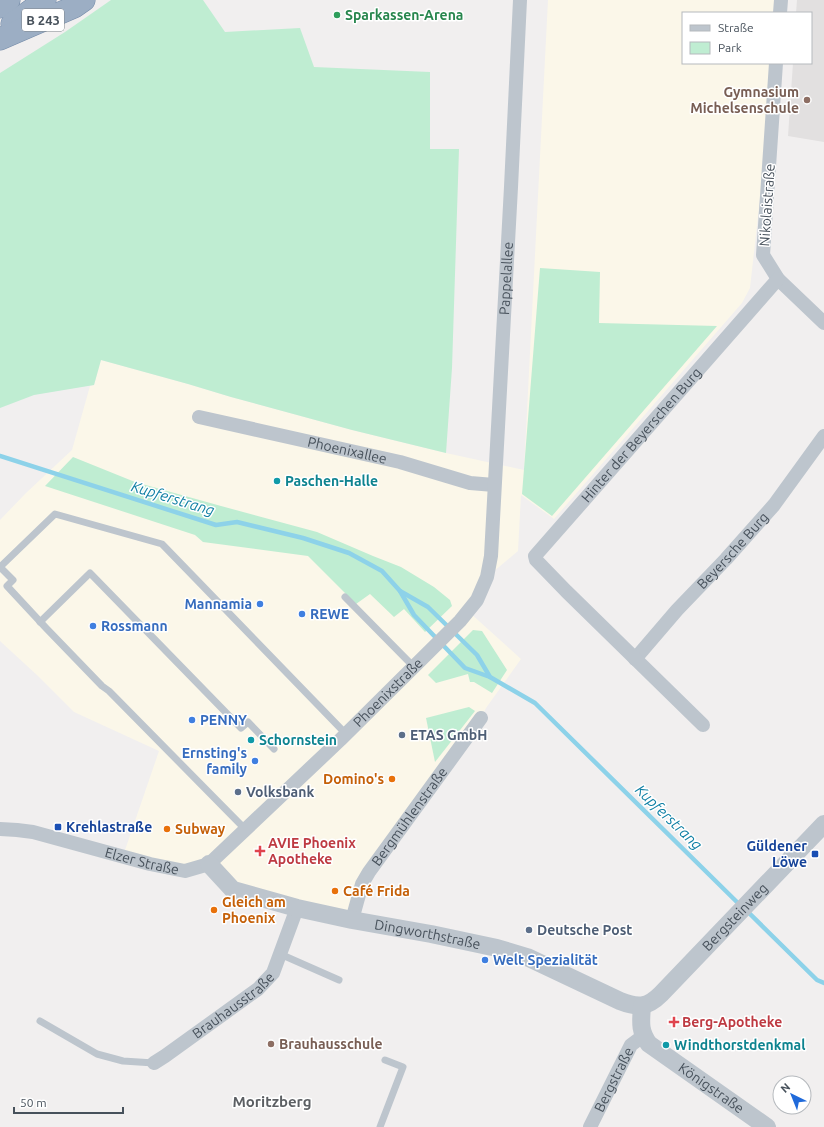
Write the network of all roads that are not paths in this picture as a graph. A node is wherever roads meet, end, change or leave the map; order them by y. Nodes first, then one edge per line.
1 (9, 0) edge
2 (45, 0) edge
3 (84, 0) edge
4 (520, 0) edge
5 (781, 0) edge
6 (0, 7) edge
7 (780, 12) edge
8 (0, 33) edge
9 (0, 38) edge
10 (776, 64) edge
11 (778, 279) junction
12 (824, 323) edge
13 (199, 417) dead end
14 (824, 436) edge
15 (494, 485) junction
16 (491, 556) joint
17 (345, 597) dead end
18 (40, 622) junction
19 (635, 659) junction
20 (414, 667) junction
21 (481, 718) dead end
22 (703, 725) dead end
23 (346, 734) junction
24 (274, 749) dead end
25 (824, 824) edge
26 (0, 829) edge
27 (246, 830) junction
28 (209, 864) junction
29 (297, 908) junction
30 (352, 920) junction
31 (280, 954) junction
32 (339, 980) dead end
33 (642, 1006) junction
34 (40, 1021) dead end
35 (643, 1036) junction
36 (385, 1060) dead end
37 (154, 1063) joint
38 (380, 1127) edge
39 (590, 1127) edge
40 (767, 1127) edge

1 - 6 highway
2 - 8 highway
3 - 9 highway, B 243
4 - 15 street, Pappelallee
5 - 7 street
10 - 11 street, Nikolaistraße
11 - 12 street, Nikolaistraße
11 - 19 street, Hinter der Beyerschen Burg
13 - 15 street, Phoenixallee
14 - 19 street, Beyersche Burg
15 - 16 street, Pappelallee
16 - 20 street, Phoenixstraße
17 - 20 lane
18 - 23 lane
18 - 24 lane
18 - 27 lane
19 - 22 street
20 - 23 street, Phoenixstraße
21 - 30 street, Bergmühlenstraße
23 - 27 street, Phoenixstraße
25 - 33 street, Bergsteinweg
26 - 28 street, Elzer Straße
27 - 28 street, Phoenixstraße
28 - 29 street
29 - 30 street, Dingworthstraße
29 - 31 street, Brauhausstraße
30 - 33 street, Dingworthstraße
31 - 32 lane
31 - 37 street, Brauhausstraße
33 - 35 street
34 - 37 lane
35 - 39 street, Bergstraße
35 - 40 street, Königstraße
36 - 38 lane

